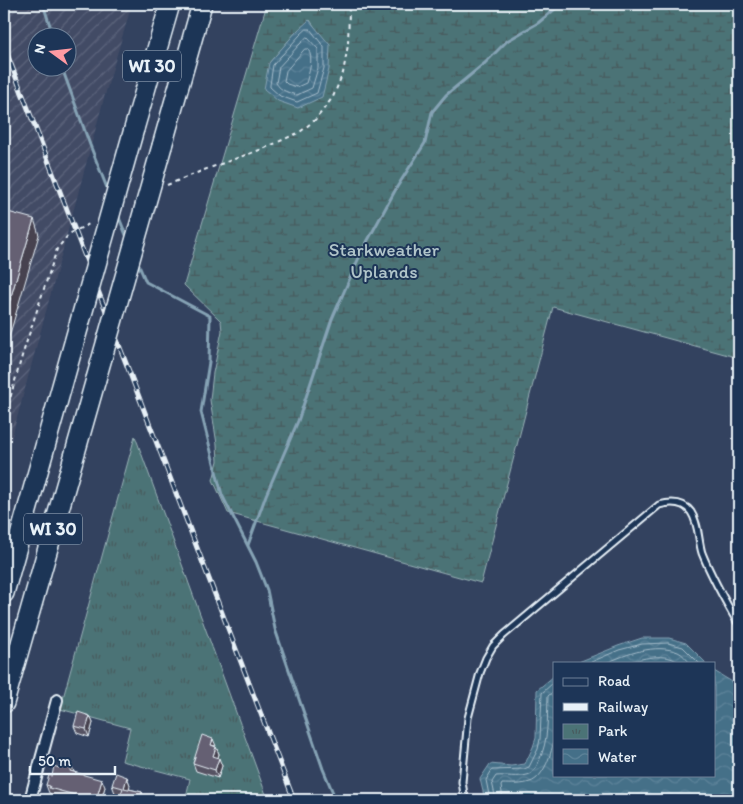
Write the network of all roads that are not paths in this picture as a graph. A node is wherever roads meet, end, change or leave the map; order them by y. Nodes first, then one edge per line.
1 (170, 4) edge
2 (202, 4) edge
3 (208, 4) edge
4 (175, 100) junction
5 (4, 594) edge
6 (739, 625) edge
7 (11, 679) junction
8 (57, 700) dead end
9 (4, 703) edge
10 (4, 719) edge
11 (30, 800) edge
12 (465, 800) edge

1 - 5 highway, WI 30, bridge
2 - 4 highway, WI 30
3 - 4 highway
4 - 7 highway, WI 30, bridge
6 - 12 lane
7 - 9 highway, WI 30
7 - 10 highway
8 - 11 street

